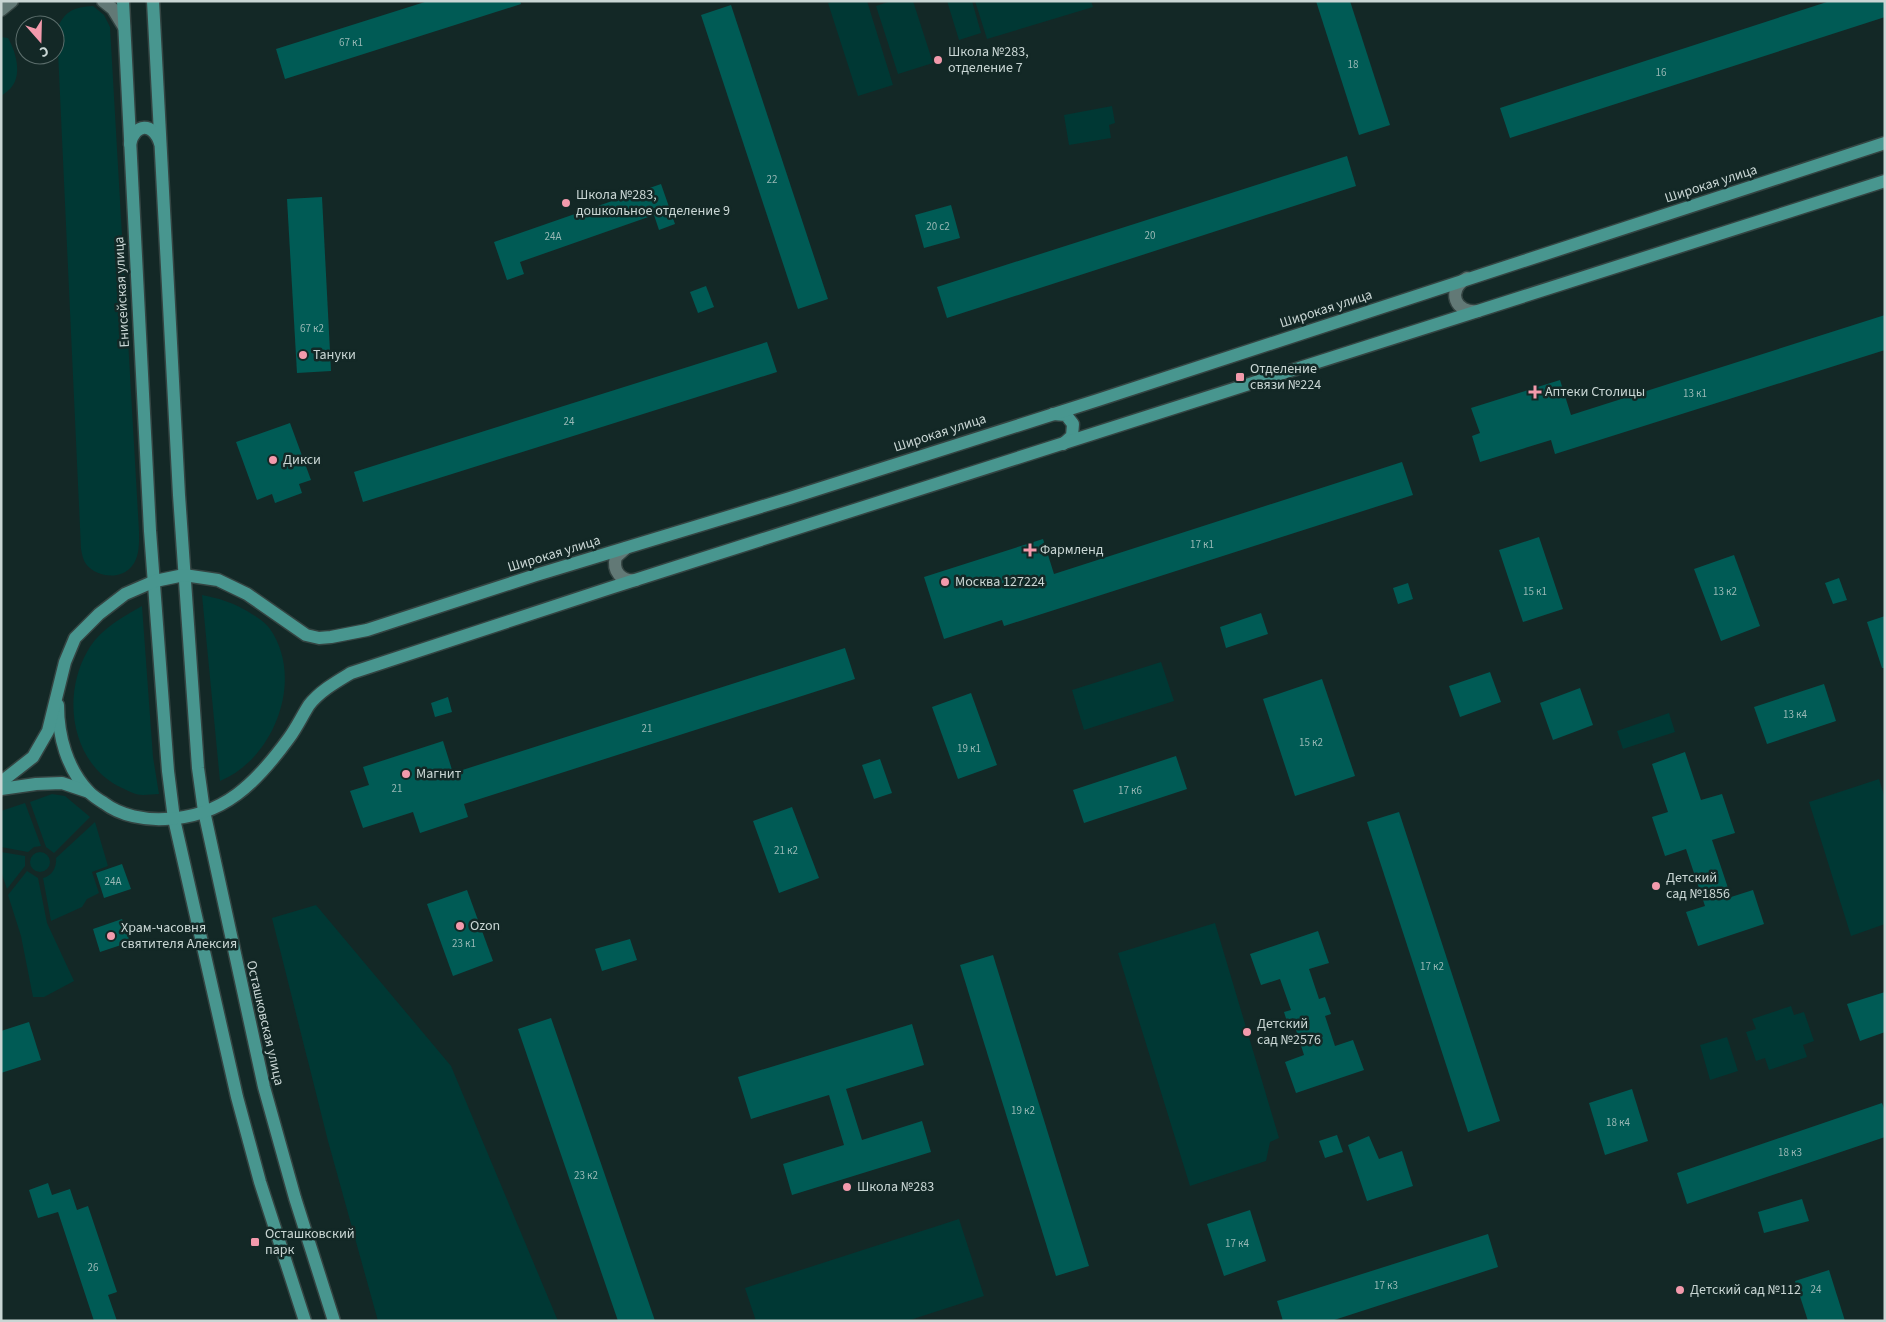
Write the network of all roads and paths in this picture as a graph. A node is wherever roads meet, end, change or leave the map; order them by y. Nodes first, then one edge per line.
1 (12, 1) edge
2 (103, 1) edge
3 (123, 1) edge
4 (153, 1) edge
5 (1, 10) edge
6 (124, 27) junction
7 (160, 143) junction
8 (1885, 143) edge
9 (130, 145) junction
10 (1885, 182) edge
11 (1466, 278) junction
12 (1478, 311) junction
13 (1053, 414) junction
14 (1063, 444) junction
15 (626, 548) junction
16 (184, 576) junction
17 (636, 580) junction
18 (155, 581) junction
19 (58, 688) junction
20 (1, 782) edge
21 (1, 789) edge
22 (89, 792) junction
23 (204, 811) junction
24 (174, 819) junction
25 (305, 1321) edge
26 (334, 1321) edge

1 - 5 street
2 - 6 street
3 - 6 main road, Енисейская улица
4 - 7 main road
6 - 9 main road, Енисейская улица
7 - 9 main road
7 - 16 main road
8 - 11 main road, Широкая улица
9 - 18 main road, Енисейская улица
10 - 12 main road
11 - 12 street
11 - 13 main road, Широкая улица
12 - 14 main road
13 - 14 main road
13 - 15 main road, Широкая улица
14 - 17 main road
15 - 16 main road, Широкая улица
15 - 17 street
16 - 18 main road, Широкая улица
16 - 23 main road, Осташковская улица
17 - 23 main road
18 - 19 main road, Широкая улица
18 - 24 main road
19 - 20 main road
19 - 22 main road
21 - 22 main road
22 - 24 main road
23 - 24 main road
23 - 26 main road, Осташковская улица
24 - 25 main road

